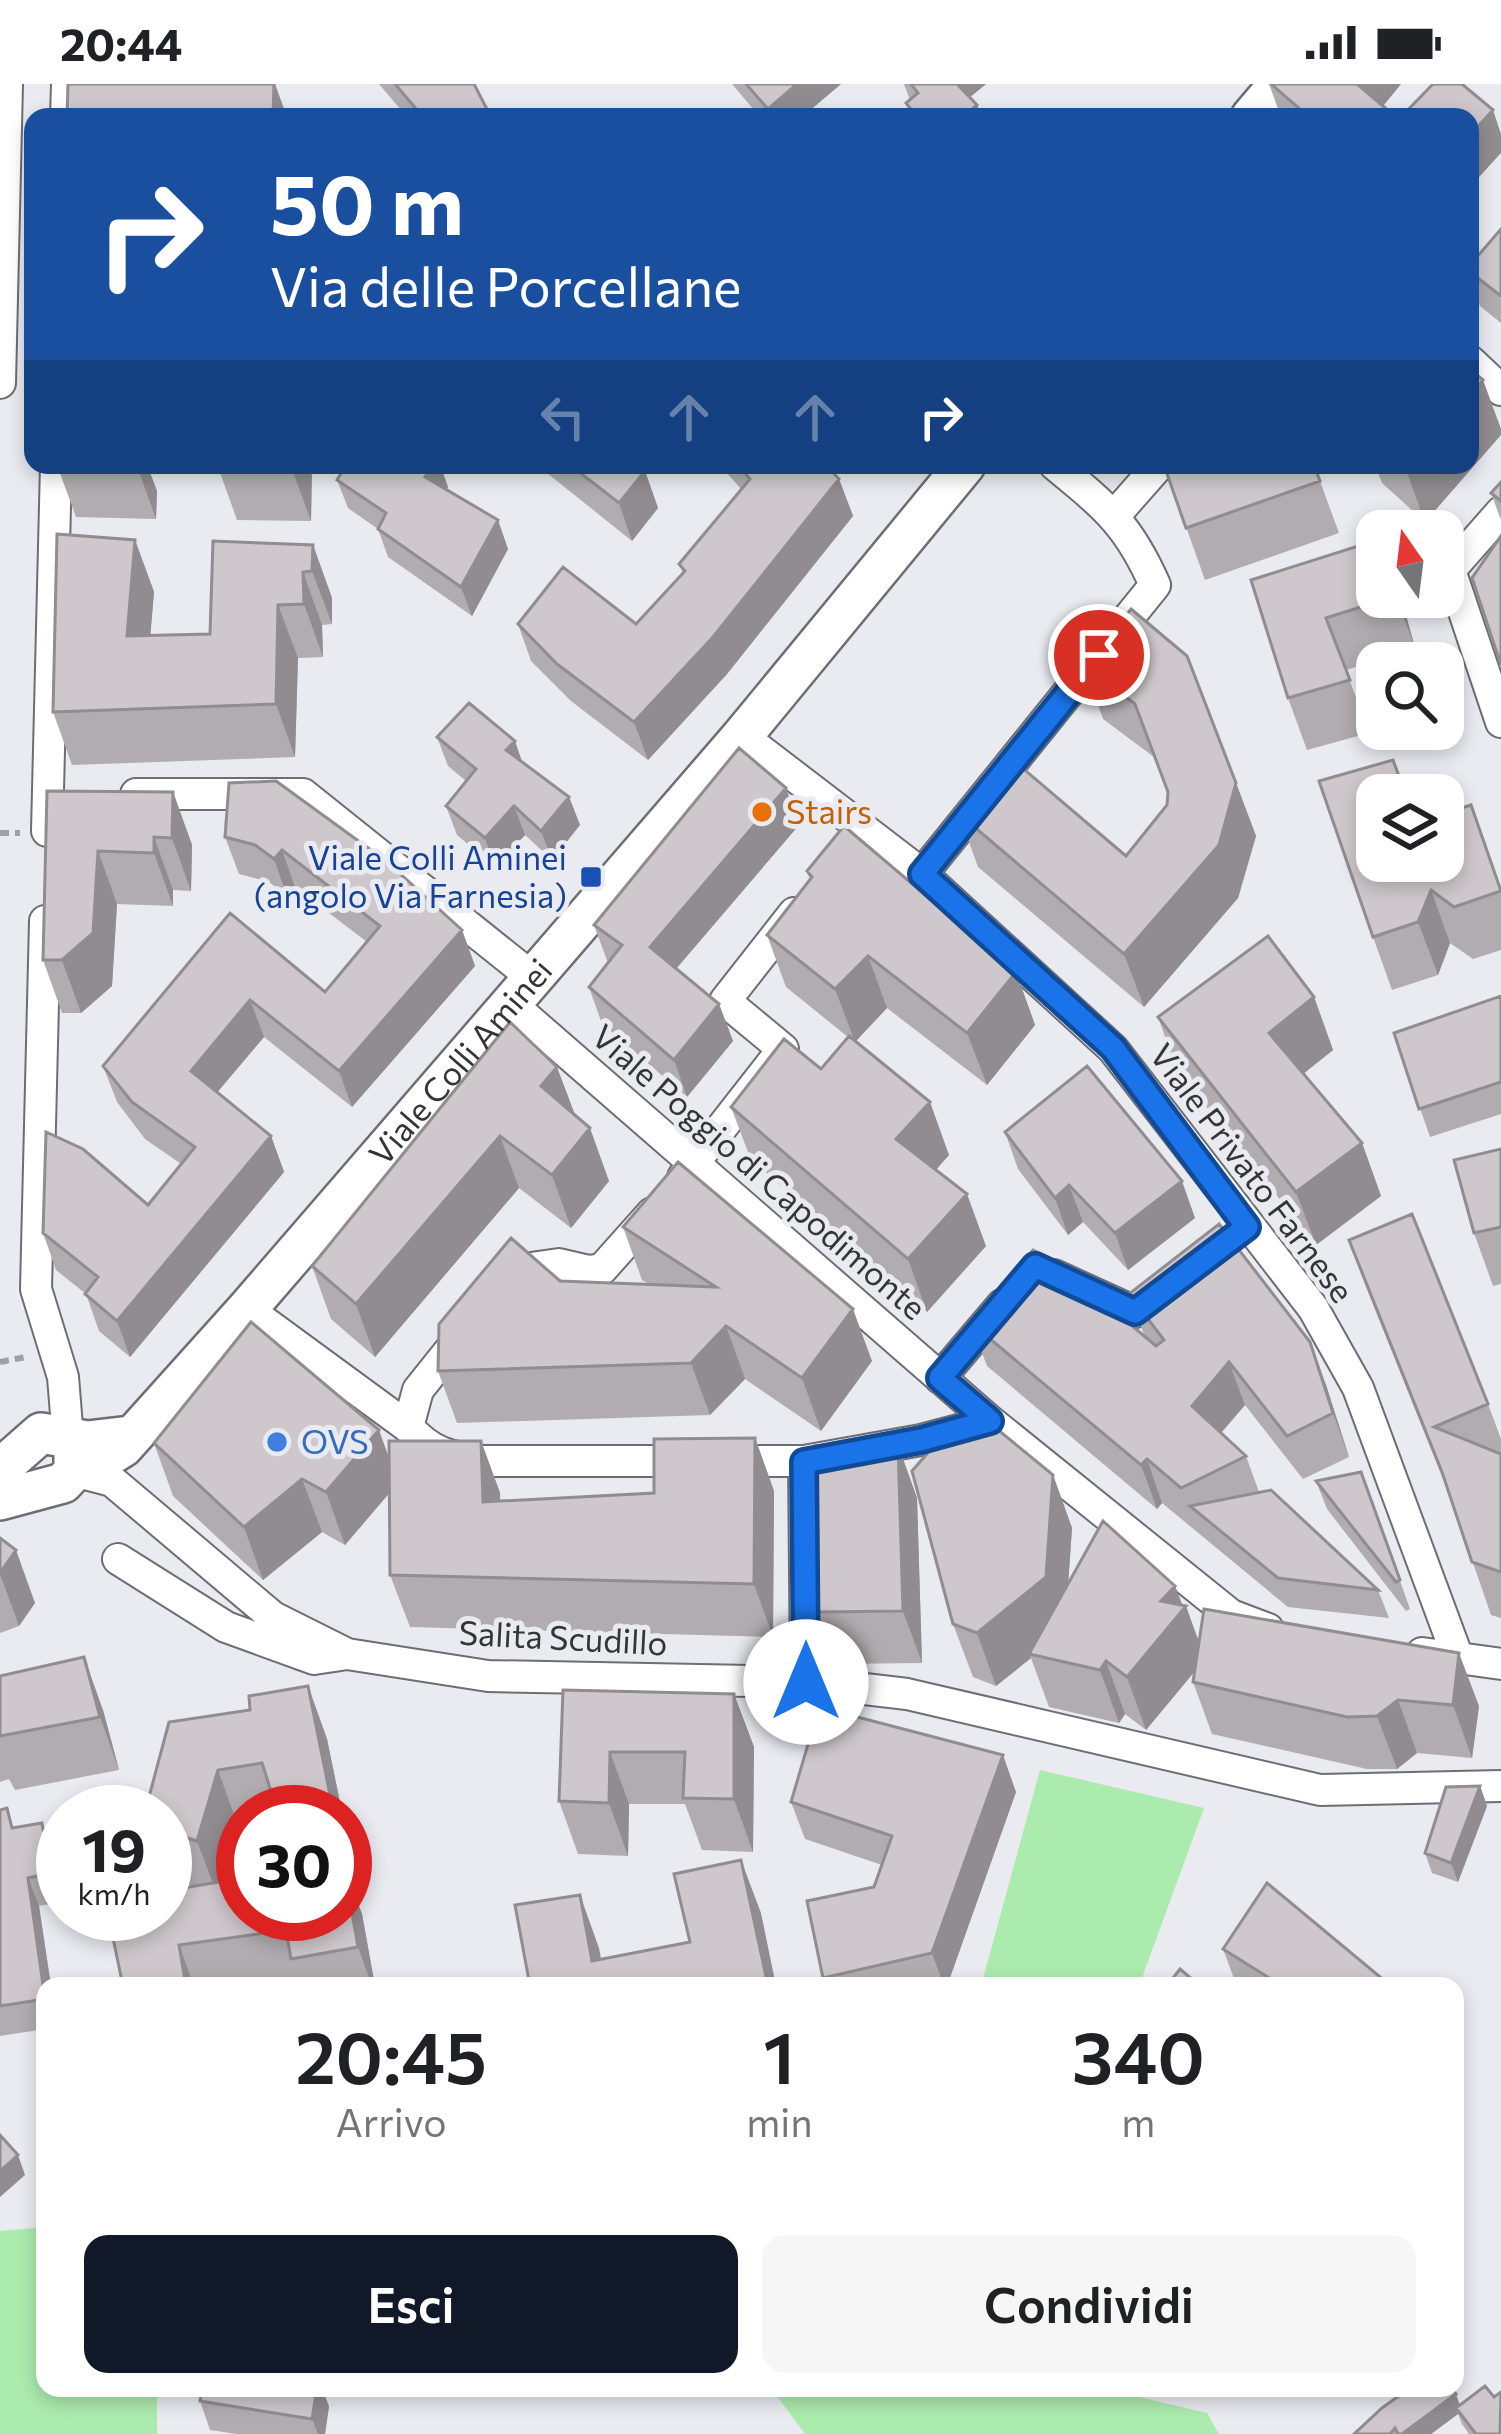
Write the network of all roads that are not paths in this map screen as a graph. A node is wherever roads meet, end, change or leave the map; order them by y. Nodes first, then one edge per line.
1 (7, 84) edge
2 (1279, 84) edge
3 (1259, 108) edge
4 (2, 235) edge
5 (1479, 369) edge
6 (0, 383) edge
7 (1501, 390) edge
8 (56, 474) edge
9 (958, 474) edge
10 (1066, 474) edge
11 (1151, 474) edge
12 (1501, 512) edge
13 (1115, 514) junction
14 (1501, 722) edge
15 (742, 736) junction
16 (74, 793) junction
17 (46, 856) edge
18 (922, 874) junction
19 (807, 897) edge
20 (45, 899) edge
21 (522, 991) junction
22 (694, 1164) junction
23 (1191, 1269) edge
24 (247, 1309) junction
25 (940, 1378) junction
26 (990, 1421) junction
27 (408, 1427) junction
28 (30, 1455) edge
29 (804, 1462) junction
30 (0, 1500) edge
31 (118, 1559) dead end
32 (1437, 1602) junction
33 (1295, 1635) edge
34 (347, 1654) junction
35 (1458, 1658) junction
36 (1501, 1664) edge
37 (806, 1682) junction
38 (1501, 1786) edge

1 - 4 street
2 - 3 main road
4 - 6 street
5 - 7 street
8 - 16 street
9 - 15 main road, Viale Colli Aminei
10 - 13 street
11 - 13 street
12 - 14 street
13 - 18 street
15 - 18 street, Viale Privato Farnese
15 - 21 main road, Viale Colli Aminei
16 - 17 street
16 - 21 street, Viale Poggio di Capodimonte
18 - 32 street, Viale Privato Farnese
19 - 22 street
20 - 28 street
21 - 22 street, Viale Poggio di Capodimonte
21 - 24 main road, Viale Colli Aminei
22 - 25 street, Viale Poggio di Capodimonte
22 - 27 street
23 - 25 street
24 - 27 street
24 - 28 main road, Viale Colli Aminei
25 - 26 street, Viale Poggio di Capodimonte
26 - 29 street
26 - 33 street, Viale Poggio di Capodimonte
27 - 29 street
28 - 30 main road, Viale Colli Aminei
28 - 34 street, Salita Scudillo
29 - 37 street
31 - 34 street
32 - 35 street, Viale Privato Farnese
32 - 35 street
34 - 37 street, Salita Scudillo
35 - 36 street
37 - 38 street, Salita Scudillo

